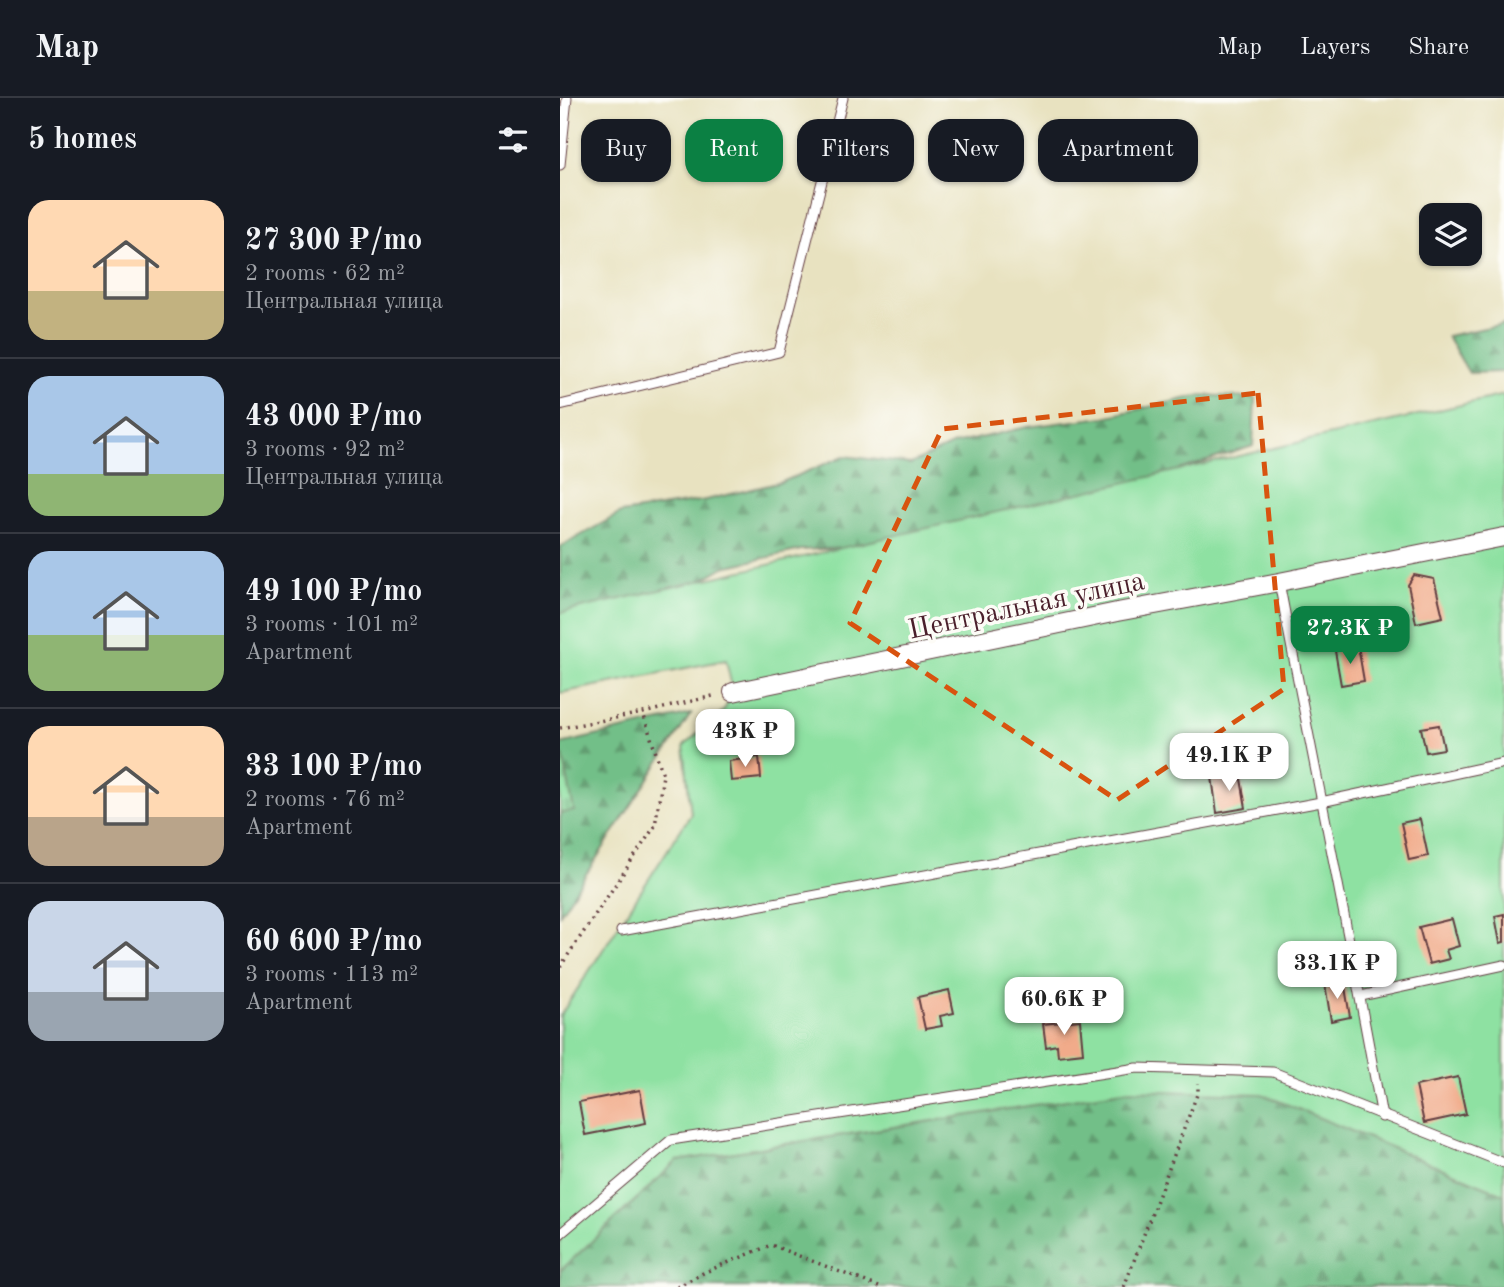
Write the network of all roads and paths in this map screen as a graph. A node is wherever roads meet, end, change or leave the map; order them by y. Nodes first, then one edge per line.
1 (567, 98) edge
2 (843, 98) edge
3 (560, 165) edge
4 (560, 405) edge
5 (1504, 537) edge
6 (1279, 582) junction
7 (733, 692) joint
8 (643, 713) junction
9 (560, 727) edge
10 (1504, 762) edge
11 (1321, 802) junction
12 (621, 931) dead end
13 (1504, 965) edge
14 (560, 967) edge
15 (1361, 996) junction
16 (1198, 1070) junction
17 (1382, 1117) junction
18 (1504, 1163) edge
19 (560, 1234) edge
20 (677, 1287) edge
21 (879, 1287) edge
22 (1124, 1287) edge

1 - 3 lane
2 - 4 lane
5 - 6 street, Центральная улица
6 - 7 street, Центральная улица
6 - 11 lane
7 - 8 path
8 - 9 path
8 - 14 path
10 - 11 lane
11 - 12 lane
11 - 15 lane
13 - 15 lane
15 - 17 lane
16 - 17 lane
16 - 19 lane
16 - 22 path
17 - 18 lane
20 - 21 path

